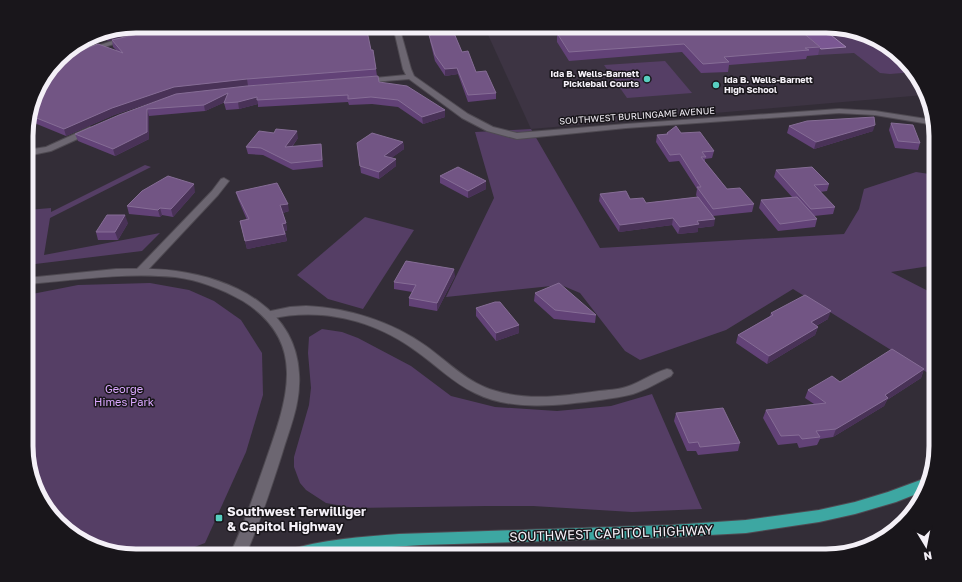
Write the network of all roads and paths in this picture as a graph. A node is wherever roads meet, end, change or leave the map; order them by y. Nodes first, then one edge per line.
1 (398, 33) edge
2 (130, 38) edge
3 (78, 54) edge
4 (411, 77) junction
5 (357, 81) edge
6 (928, 122) edge
7 (96, 127) edge
8 (33, 152) edge
9 (224, 181) dead end
10 (140, 272) junction
11 (33, 281) edge
12 (270, 315) junction
13 (667, 373) dead end
14 (920, 486) edge
15 (240, 549) edge
16 (323, 549) edge

1 - 4 street
2 - 3 street
4 - 5 street
4 - 6 street, SOUTHWEST BURLINGAME AVENUE
7 - 8 street
9 - 10 street
10 - 11 street
10 - 12 street
12 - 13 street
12 - 15 street
14 - 16 main road, SOUTHWEST CAPITOL HIGHWAY

